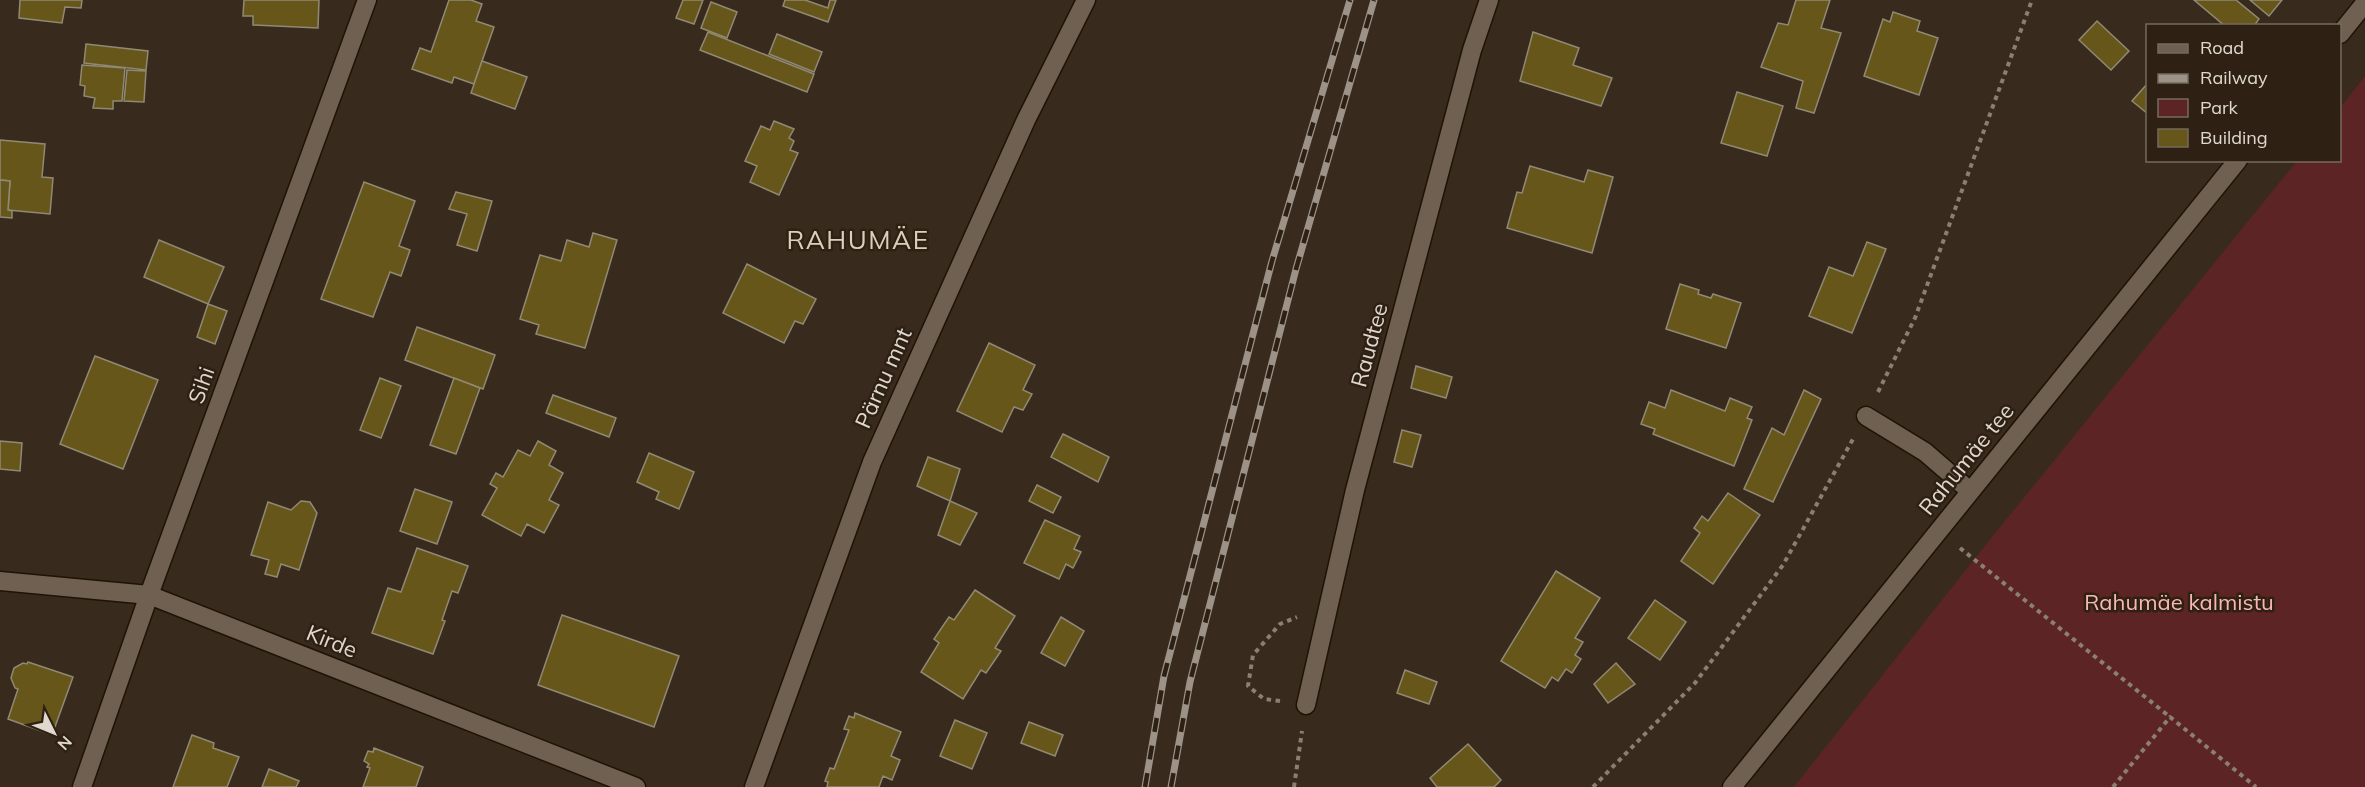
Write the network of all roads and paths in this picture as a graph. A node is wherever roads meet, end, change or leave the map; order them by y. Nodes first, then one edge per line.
1 (367, 0) edge
2 (1086, 0) edge
3 (1489, 0) edge
4 (2365, 3) edge
5 (2341, 33) edge
6 (2236, 162) edge
7 (1866, 416) dead end
8 (1970, 492) junction
9 (1939, 531) junction
10 (0, 581) edge
11 (149, 595) junction
12 (1329, 603) junction
13 (1306, 705) junction
14 (2170, 717) junction
15 (82, 787) edge
16 (636, 787) edge
17 (754, 787) edge
18 (1294, 787) edge
19 (1732, 787) edge
20 (2113, 787) edge
21 (2256, 787) edge

1 - 11 street, Sihi
2 - 17 street, Pärnu mnt
3 - 12 street, Raudtee
4 - 5 street
6 - 8 street, Rahumäe tee
7 - 8 street
8 - 9 street, Rahumäe tee
9 - 14 path
9 - 19 street, Rahumäe tee
10 - 11 street, Kirde
11 - 15 street, Sihi
11 - 16 street, Kirde
12 - 13 street, Raudtee
12 - 13 path
13 - 18 path
14 - 20 path
14 - 21 path

